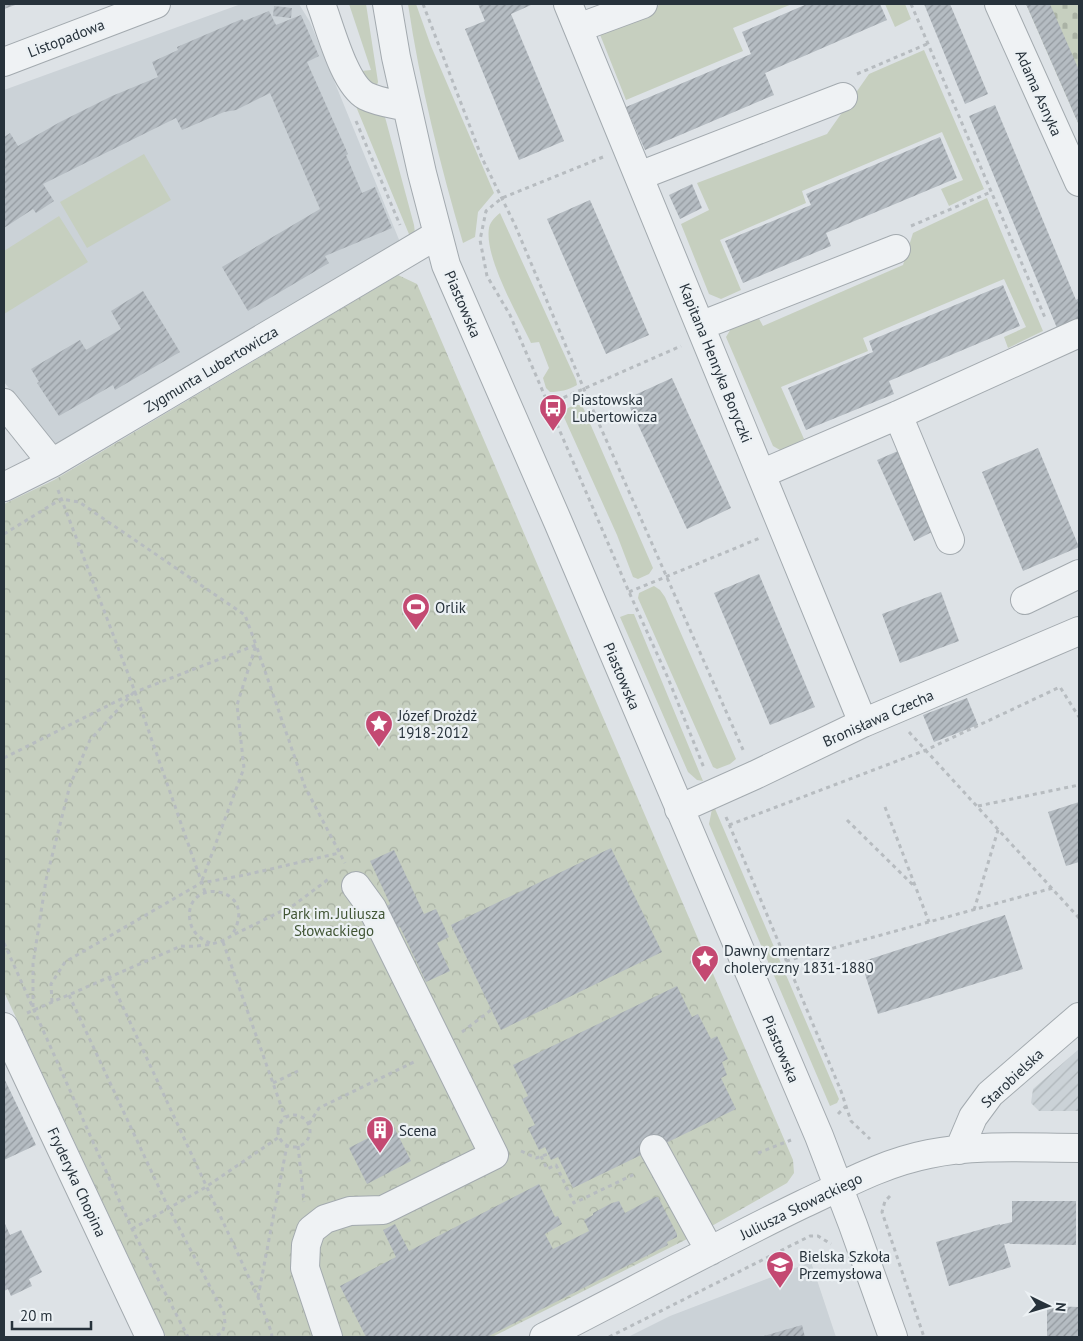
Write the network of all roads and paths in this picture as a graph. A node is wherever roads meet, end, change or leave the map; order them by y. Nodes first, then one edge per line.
1 (156, 4) edge
2 (321, 4) edge
3 (387, 4) edge
4 (423, 4) edge
5 (643, 4) edge
6 (911, 4) edge
7 (999, 4) edge
8 (573, 16) edge
9 (928, 44) junction
10 (4, 62) edge
11 (843, 97) joint
12 (408, 107) junction
13 (627, 147) junction
14 (639, 176) junction
15 (1079, 182) edge
16 (991, 192) junction
17 (502, 198) junction
18 (437, 236) junction
19 (896, 249) joint
20 (703, 332) junction
21 (1068, 338) edge
22 (584, 388) junction
23 (4, 403) edge
24 (549, 404) junction
25 (898, 415) junction
26 (761, 474) junction
27 (54, 475) junction
28 (4, 486) edge
29 (61, 499) junction
30 (784, 529) junction
31 (4, 534) edge
32 (950, 540) dead end
33 (1079, 574) edge
34 (667, 576) junction
35 (629, 592) junction
36 (1025, 600) dead end
37 (1079, 631) edge
38 (256, 646) junction
39 (134, 692) junction
40 (891, 711) junction
41 (1079, 717) edge
42 (863, 723) junction
43 (926, 750) junction
44 (4, 758) edge
45 (706, 771) dead end
46 (755, 775) junction
47 (1079, 786) edge
48 (977, 806) junction
49 (885, 807) dead end
50 (679, 809) junction
51 (726, 816) dead end
52 (847, 820) dead end
53 (729, 825) junction
54 (999, 829) junction
55 (339, 853) junction
56 (345, 876) junction
57 (200, 883) junction
58 (916, 888) junction
59 (1053, 888) junction
60 (205, 892) junction
61 (974, 910) junction
62 (1079, 918) edge
63 (930, 922) junction
64 (231, 936) junction
65 (223, 942) junction
66 (4, 943) edge
67 (211, 943) junction
68 (786, 961) junction
69 (109, 977) junction
70 (69, 995) junction
71 (52, 1002) junction
72 (33, 1010) junction
73 (491, 1010) dead end
74 (1079, 1017) edge
75 (14, 1020) edge
76 (441, 1048) junction
77 (298, 1071) dead end
78 (273, 1083) junction
79 (286, 1117) junction
80 (309, 1124) junction
81 (279, 1137) junction
82 (870, 1139) dead end
83 (287, 1145) junction
84 (298, 1146) junction
85 (796, 1146) dead end
86 (1079, 1148) edge
87 (959, 1150) junction
88 (758, 1153) dead end
89 (542, 1156) dead end
90 (657, 1156) joint
91 (838, 1186) junction
92 (206, 1187) junction
93 (890, 1196) dead end
94 (169, 1209) junction
95 (132, 1229) junction
96 (311, 1230) junction
97 (810, 1236) dead end
98 (710, 1251) junction
99 (258, 1297) junction
100 (150, 1337) edge
101 (188, 1337) edge
102 (212, 1337) edge
103 (272, 1337) edge
104 (328, 1337) edge
105 (544, 1337) edge
106 (609, 1337) edge
107 (893, 1337) edge
108 (924, 1337) edge

1 - 10 street, Listopadowa
2 - 12 street
3 - 12 street, Piastowska
4 - 17 path
5 - 8 street
6 - 9 path
7 - 15 street, Adama Asnyka
8 - 13 street, Kapitana Henryka Boryczki
9 - 11 path
9 - 16 path
11 - 14 street
12 - 18 street, Piastowska
13 - 14 street, Kapitana Henryka Boryczki
13 - 17 path
14 - 20 street, Kapitana Henryka Boryczki
16 - 19 path
16 - 21 path
17 - 22 path
17 - 24 path
18 - 27 street, Zygmunta Lubertowicza
18 - 50 street, Piastowska
19 - 20 street
20 - 22 path
20 - 26 street, Kapitana Henryka Boryczki
21 - 25 street
22 - 24 path
22 - 34 path
23 - 27 street
24 - 35 path
25 - 26 street
25 - 32 street
26 - 30 street, Kapitana Henryka Boryczki
27 - 28 street, Zygmunta Lubertowicza
27 - 29 path
29 - 31 path
29 - 38 path
29 - 39 path
30 - 34 path
30 - 42 street, Kapitana Henryka Boryczki
33 - 36 street
34 - 35 path
34 - 46 path
35 - 45 path
37 - 40 street, Bronisława Czecha
38 - 39 path
38 - 55 path
38 - 57 path
39 - 44 path
39 - 57 path
39 - 72 path
40 - 42 street, Bronisława Czecha
40 - 43 path
41 - 43 path
42 - 46 street, Bronisława Czecha
43 - 48 path
43 - 53 path
46 - 50 street, Bronisława Czecha
47 - 48 path
48 - 54 path
49 - 58 path
50 - 91 street, Piastowska
51 - 53 path
52 - 58 path
53 - 68 path
54 - 59 path
54 - 61 path
55 - 56 path
55 - 57 path
56 - 64 path
56 - 76 street
57 - 60 path
57 - 71 path
58 - 63 path
59 - 61 path
59 - 62 path
60 - 64 path
60 - 67 path
61 - 63 path
63 - 68 path
64 - 65 path
65 - 67 path
65 - 78 path
66 - 72 path
67 - 69 path
68 - 82 path
69 - 70 path
69 - 92 path
70 - 71 path
70 - 94 path
71 - 72 path
72 - 75 path
72 - 95 path
73 - 76 path
74 - 87 street, Starobielska
75 - 100 street, Fryderyka Chopina
76 - 80 path
76 - 96 street
77 - 78 path
78 - 79 path
79 - 80 path
79 - 81 path
80 - 84 path
81 - 83 path
81 - 92 path
83 - 84 path
83 - 99 path
84 - 96 path
85 - 88 path
86 - 87 street, Juliusza Słowackiego
87 - 91 street, Juliusza Słowackiego
89 - 90 path
90 - 98 street
91 - 98 street, Juliusza Słowackiego
91 - 107 street, Piastowska
92 - 94 path
92 - 99 path
93 - 108 path
94 - 95 path
94 - 102 path
95 - 101 path
96 - 104 street
97 - 106 path
98 - 105 street, Juliusza Słowackiego
99 - 103 path

